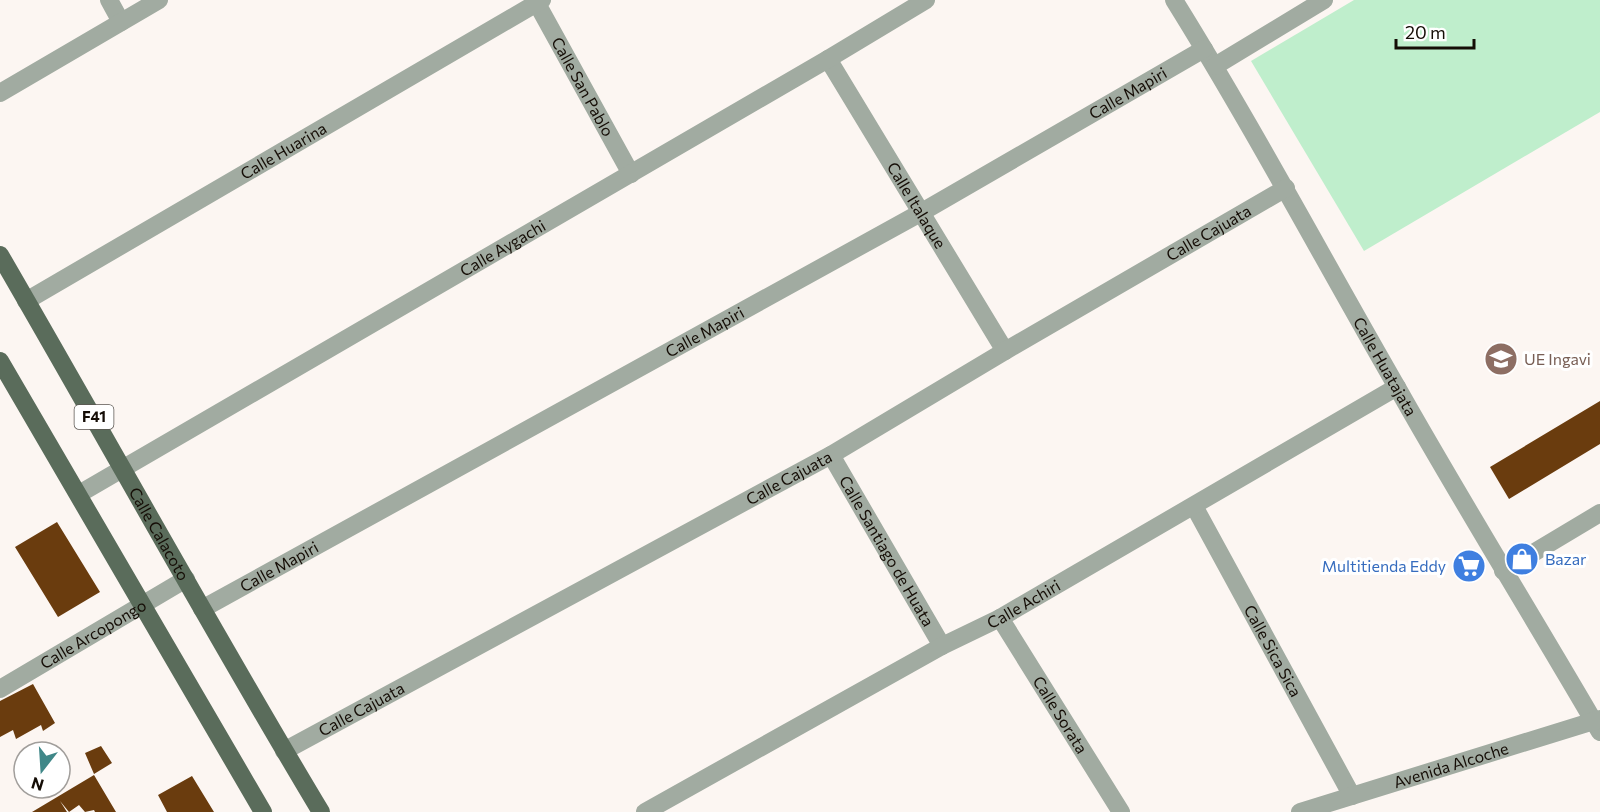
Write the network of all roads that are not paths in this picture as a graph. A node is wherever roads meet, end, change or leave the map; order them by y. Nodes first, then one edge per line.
1 (109, 0) edge
2 (159, 0) edge
3 (926, 0) edge
4 (1174, 0) edge
5 (1324, 0) edge
6 (538, 1) edge
7 (121, 22) junction
8 (1204, 49) junction
9 (828, 59) junction
10 (1215, 66) junction
11 (0, 93) edge
12 (632, 174) junction
13 (1286, 188) junction
14 (922, 212) junction
15 (0, 255) edge
16 (26, 301) junction
17 (1005, 351) junction
18 (0, 361) edge
19 (1397, 387) junction
20 (831, 455) junction
21 (123, 468) junction
22 (78, 494) junction
23 (1194, 506) junction
24 (1600, 513) edge
25 (1503, 571) junction
26 (186, 579) junction
27 (141, 604) junction
28 (202, 609) junction
29 (1000, 618) junction
30 (942, 646) junction
31 (0, 689) edge
32 (1598, 724) edge
33 (284, 751) junction
34 (1352, 796) junction
35 (262, 812) edge
36 (321, 812) edge
37 (645, 812) edge
38 (1121, 812) edge
39 (1300, 812) edge

1 - 7 street
2 - 7 street
3 - 9 street, Calle Aygachi
4 - 8 street, Calle Huatajata
5 - 10 street
6 - 12 street, Calle San Pablo
6 - 16 street, Calle Huarina
7 - 11 street
8 - 10 street, Calle Huatajata
8 - 14 street, Calle Mapiri
9 - 12 street, Calle Aygachi
9 - 14 street, Calle Italaque
10 - 13 street, Calle Huatajata
12 - 21 street, Calle Aygachi
13 - 17 street, Calle Cajuata
13 - 19 street, Calle Huatajata
14 - 17 street, Calle Italaque
14 - 28 street, Calle Mapiri
15 - 16 main road, Calle Calacoto / F41
16 - 21 main road, Calle Calacoto / F41
17 - 20 street, Calle Cajuata
18 - 22 main road
19 - 23 street, Calle Achiri
19 - 25 street, Calle Huatajata
20 - 30 street, Calle Santiago de Huata
20 - 33 street, Calle Cajuata
21 - 22 street, Calle Aygachi
21 - 26 main road, Calle Calacoto / F41
22 - 27 main road
23 - 29 street, Calle Achiri
23 - 34 street, Calle Sica Sica
24 - 25 street
25 - 32 street, Calle Huatajata
26 - 27 street, Calle Arcopongo
26 - 28 main road, Calle Calacoto / F41
27 - 31 street, Calle Arcopongo
27 - 35 main road
28 - 33 main road, Calle Calacoto / F41
29 - 30 street, Calle Achiri
29 - 38 street, Calle Sorata
30 - 37 street, Calle Achiri
32 - 34 street, Avenida Alcoche
33 - 36 main road, Calle Calacoto / F41
34 - 39 street, Avenida Alcoche

